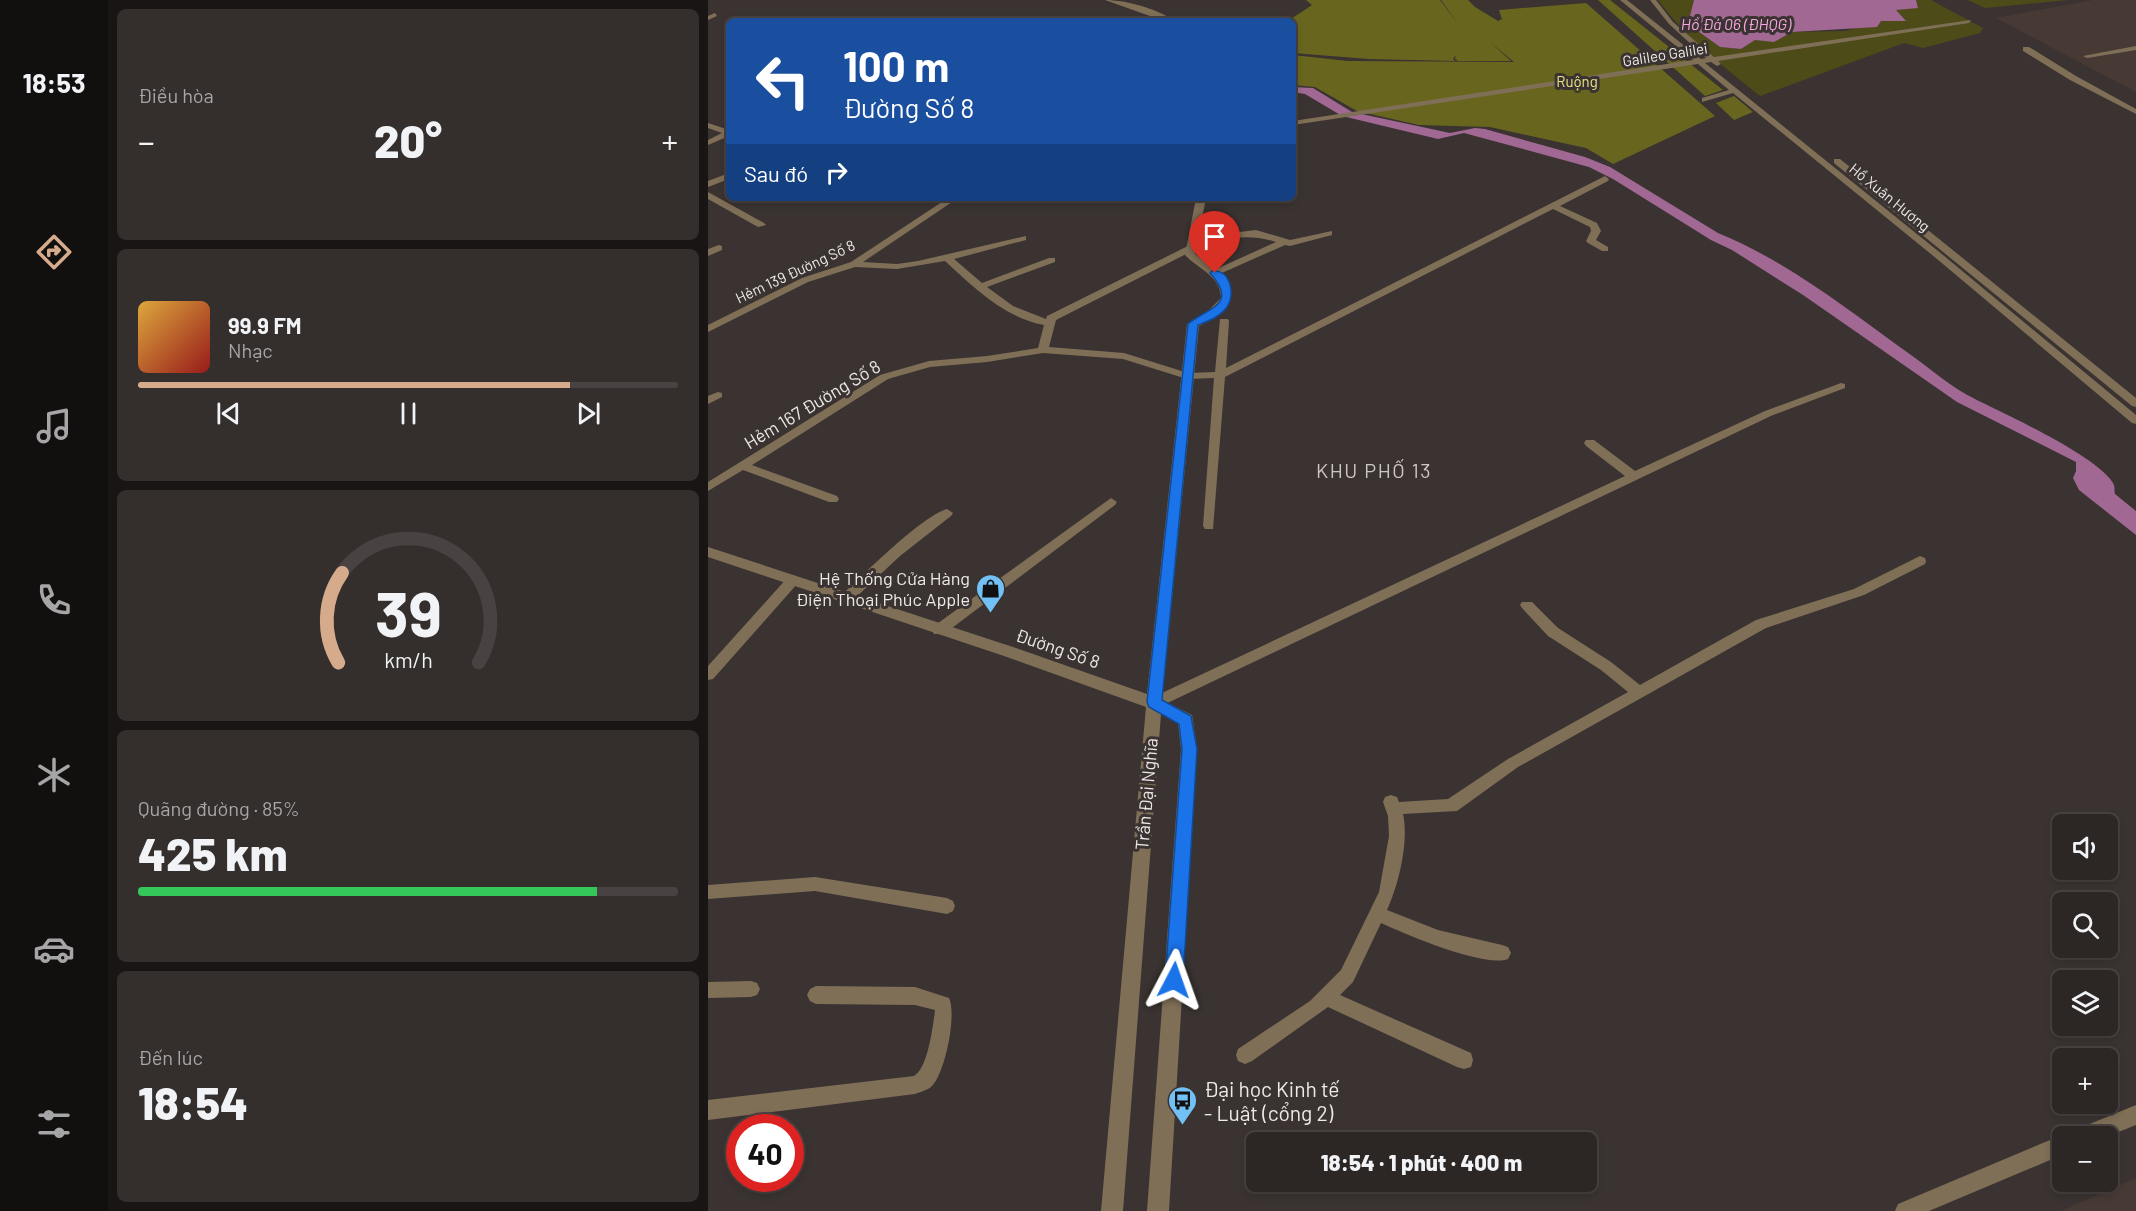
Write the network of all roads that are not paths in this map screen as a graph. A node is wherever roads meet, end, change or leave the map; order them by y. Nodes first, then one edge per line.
1 (1109, 0) edge
2 (1146, 0) edge
3 (1623, 0) edge
4 (1653, 0) edge
5 (1137, 8) junction
6 (1164, 18) edge
7 (1966, 19) dead end
8 (1671, 23) junction
9 (1653, 25) junction
10 (2136, 48) edge
11 (2026, 49) dead end
12 (2087, 56) dead end
13 (1702, 59) junction
14 (1735, 90) junction
15 (1705, 100) dead end
16 (2136, 112) edge
17 (1296, 116) edge
18 (1296, 123) edge
19 (708, 125) edge
20 (726, 132) edge
21 (726, 134) edge
22 (708, 143) edge
23 (726, 177) edge
24 (1605, 179) dead end
25 (708, 184) edge
26 (708, 195) edge
27 (949, 201) edge
28 (1201, 201) edge
29 (1553, 206) junction
30 (760, 225) dead end
31 (1329, 233) dead end
32 (1023, 238) dead end
33 (1283, 242) junction
34 (1193, 247) junction
35 (719, 248) dead end
36 (1605, 249) dead end
37 (708, 253) edge
38 (1954, 254) junction
39 (1940, 257) junction
40 (948, 259) junction
41 (1052, 260) dead end
42 (854, 264) junction
43 (1215, 273) junction
44 (982, 286) junction
45 (1224, 321) dead end
46 (1050, 323) junction
47 (708, 329) edge
48 (1043, 350) junction
49 (1220, 375) junction
50 (1187, 376) junction
51 (1841, 386) dead end
52 (2136, 404) edge
53 (2136, 421) edge
54 (1590, 444) dead end
55 (743, 466) junction
56 (1633, 476) junction
57 (708, 487) edge
58 (833, 500) dead end
59 (1111, 502) dead end
60 (947, 513) dead end
61 (1209, 526) dead end
62 (708, 552) edge
63 (1920, 561) dead end
64 (794, 580) junction
65 (848, 597) junction
66 (1527, 605) dead end
67 (939, 630) junction
68 (708, 675) edge
69 (1638, 692) junction
70 (1154, 702) junction
71 (1186, 720) joint
72 (708, 892) edge
73 (947, 906) dead end
74 (1377, 913) junction
75 (1502, 953) dead end
76 (751, 989) dead end
77 (708, 990) edge
78 (816, 995) dead end
79 (1326, 997) junction
80 (1245, 1055) dead end
81 (1464, 1060) dead end
82 (708, 1110) edge
83 (2136, 1115) edge
84 (2109, 1126) edge
85 (2052, 1149) edge
86 (1112, 1211) edge
87 (1158, 1211) edge
88 (1905, 1211) edge

1 - 5 street
2 - 5 street
3 - 9 street, Hồ Xuân Hương
4 - 8 street, Hồ Xuân Hương
5 - 6 street
7 - 13 street, Galileo Galilei
8 - 9 street
8 - 13 street, Hồ Xuân Hương
9 - 13 street, Hồ Xuân Hương
10 - 12 street
11 - 16 street
13 - 14 street, Hồ Xuân Hương
13 - 17 street, Galileo Galilei
13 - 18 street, Galileo Galilei
13 - 38 street, Hồ Xuân Hương
14 - 15 street
14 - 39 street, Hồ Xuân Hương
19 - 20 street
21 - 22 street
23 - 25 street
24 - 29 street
26 - 30 street
27 - 42 street, Hẻm 139 Đường Số 8
28 - 34 street
29 - 36 street
29 - 49 street
31 - 33 street
32 - 40 street
33 - 34 street
33 - 43 street
34 - 43 street
34 - 46 street
35 - 37 street
38 - 39 street
38 - 52 street, Hồ Xuân Hương
39 - 53 street, Hồ Xuân Hương
40 - 42 street
40 - 44 street
41 - 44 street
42 - 47 street, Hẻm 139 Đường Số 8
43 - 50 street, Trần Đại Nghĩa
44 - 46 street
45 - 49 street
46 - 48 street
48 - 50 street, Hẻm 167 Đường Số 8
48 - 55 street, Hẻm 167 Đường Số 8
49 - 50 street, Hẻm 167 Đường Số 8
49 - 61 street
50 - 70 street, Trần Đại Nghĩa
51 - 56 street
54 - 56 street
55 - 57 street, Hẻm 167 Đường Số 8
55 - 58 street
56 - 70 street
59 - 67 street
60 - 65 street
62 - 64 street, Đường Số 8
63 - 69 street
64 - 65 street, Đường Số 8
64 - 68 street
65 - 67 street, Đường Số 8
66 - 69 street
67 - 70 street, Đường Số 8
69 - 74 street
70 - 71 street, Đường Số 8
70 - 86 street, Trần Đại Nghĩa
71 - 87 street, Trần Đại Nghĩa
72 - 73 street
74 - 75 street
74 - 79 street
76 - 77 street
78 - 82 street
79 - 80 street
79 - 81 street
83 - 84 street
85 - 88 street

